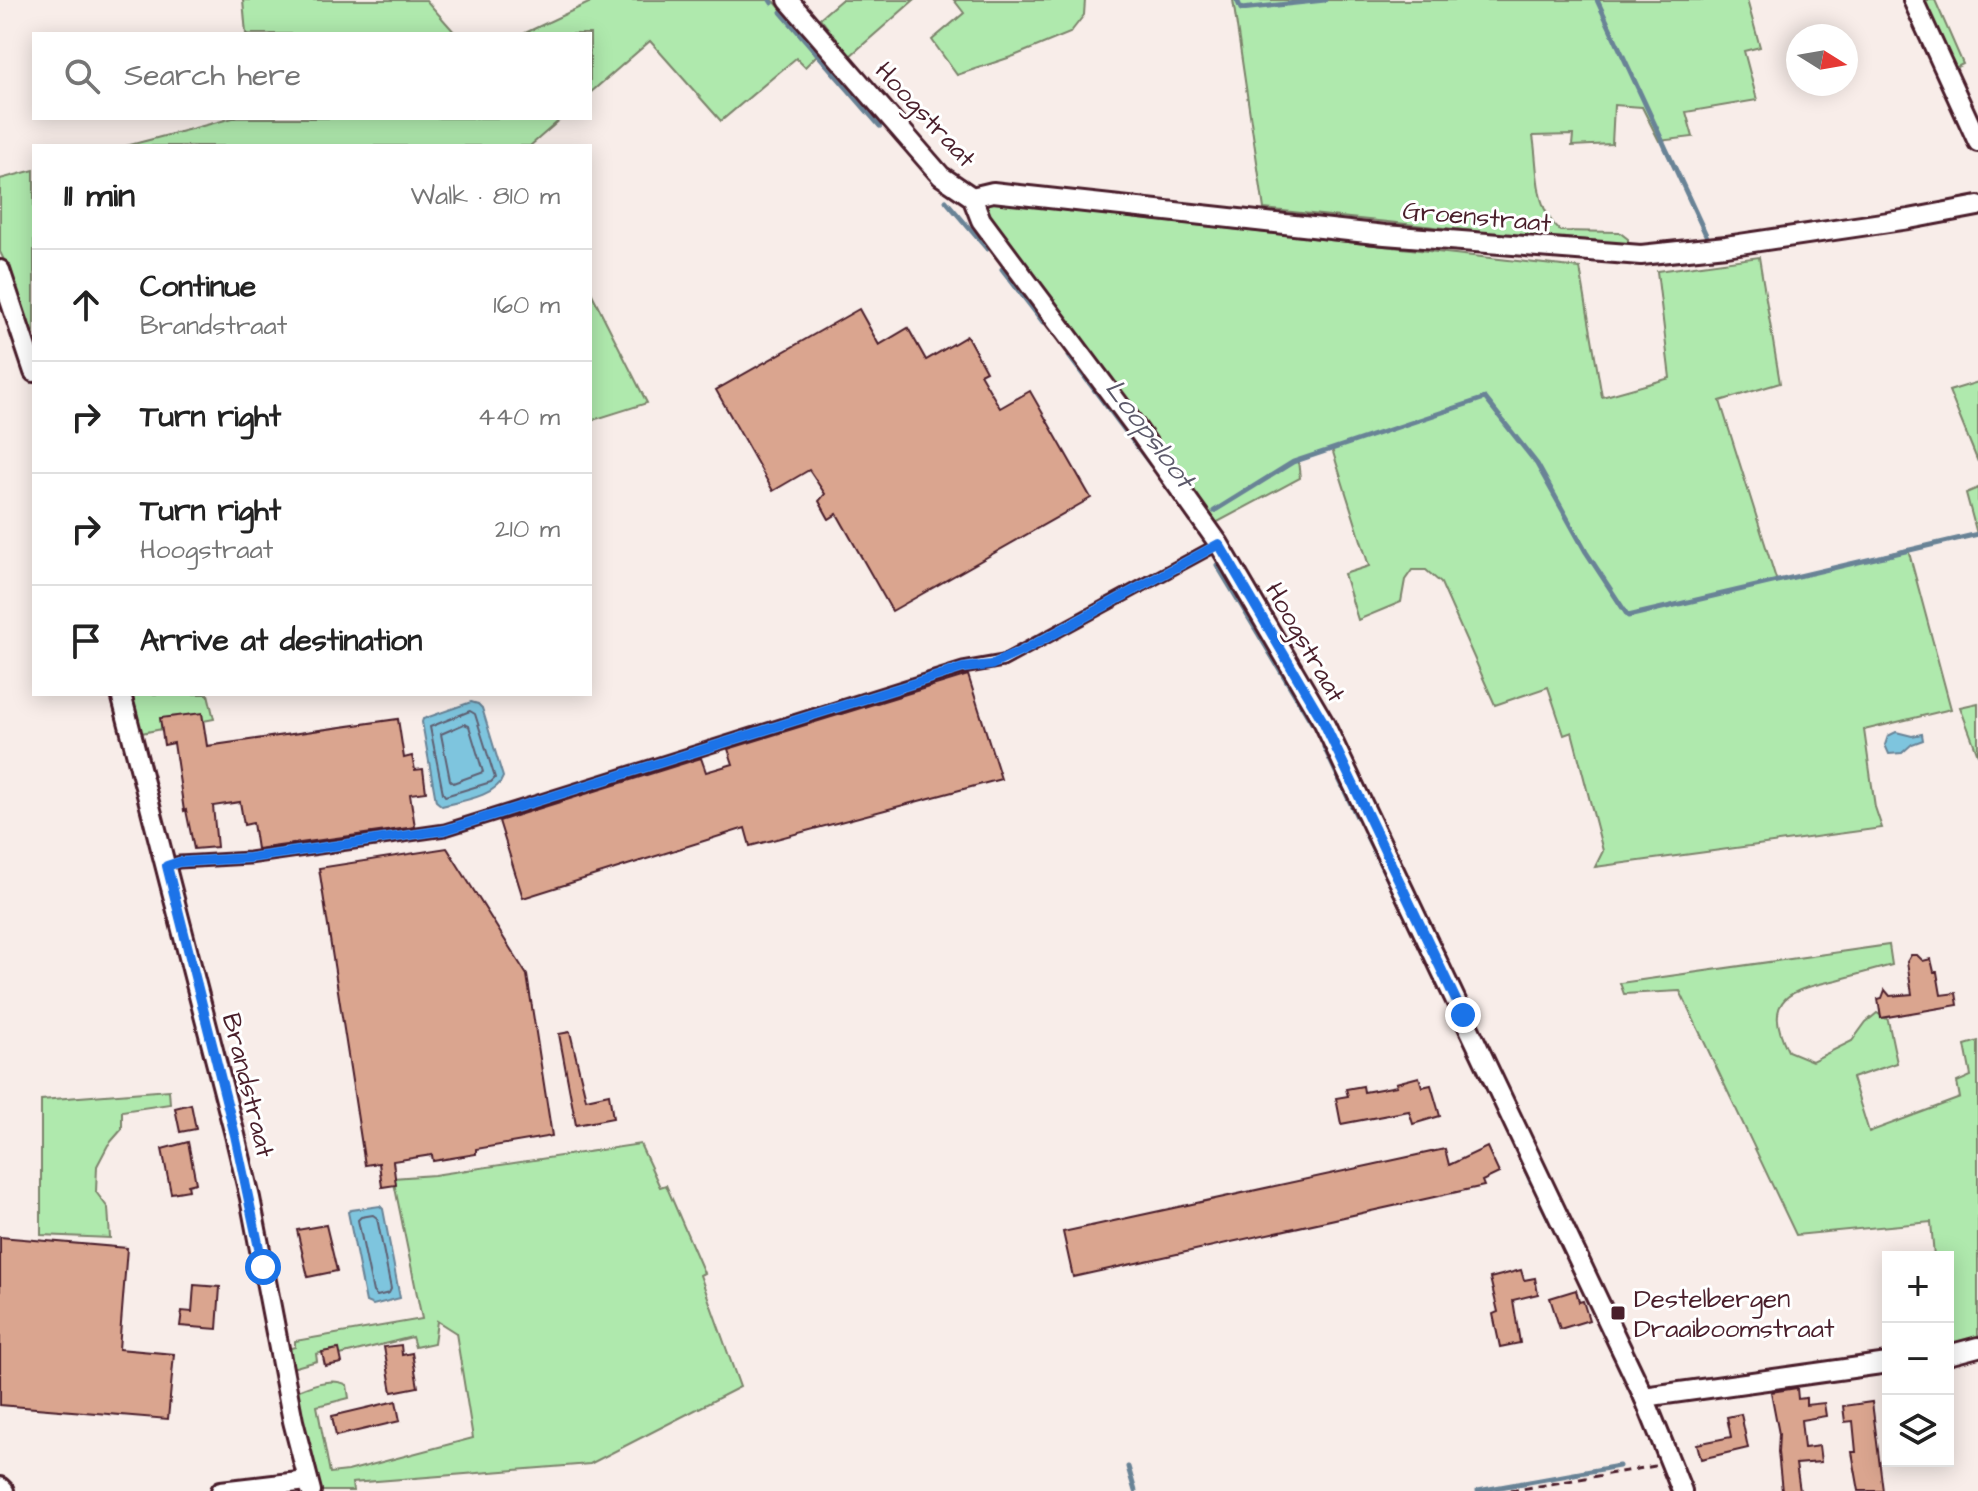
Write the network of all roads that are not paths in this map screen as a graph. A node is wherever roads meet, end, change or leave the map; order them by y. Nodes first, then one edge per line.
1 (788, 0) edge
2 (1913, 0) edge
3 (1978, 142) edge
4 (972, 197) junction
5 (1978, 206) edge
6 (0, 270) edge
7 (32, 366) edge
8 (1219, 544) junction
9 (122, 696) edge
10 (167, 866) junction
11 (1978, 1347) edge
12 (1954, 1353) edge
13 (1882, 1364) edge
14 (1644, 1397) junction
15 (309, 1486) edge
16 (221, 1491) edge
17 (1682, 1491) edge

1 - 4 street, Hoogstraat
2 - 3 street
4 - 5 street, Groenstraat
4 - 8 street, Hoogstraat
6 - 7 street
8 - 10 lane
8 - 14 street, Hoogstraat
9 - 10 street, Brandstraat
10 - 15 street, Brandstraat
11 - 12 street
13 - 14 street
14 - 17 street, Hoogstraat
15 - 16 street

